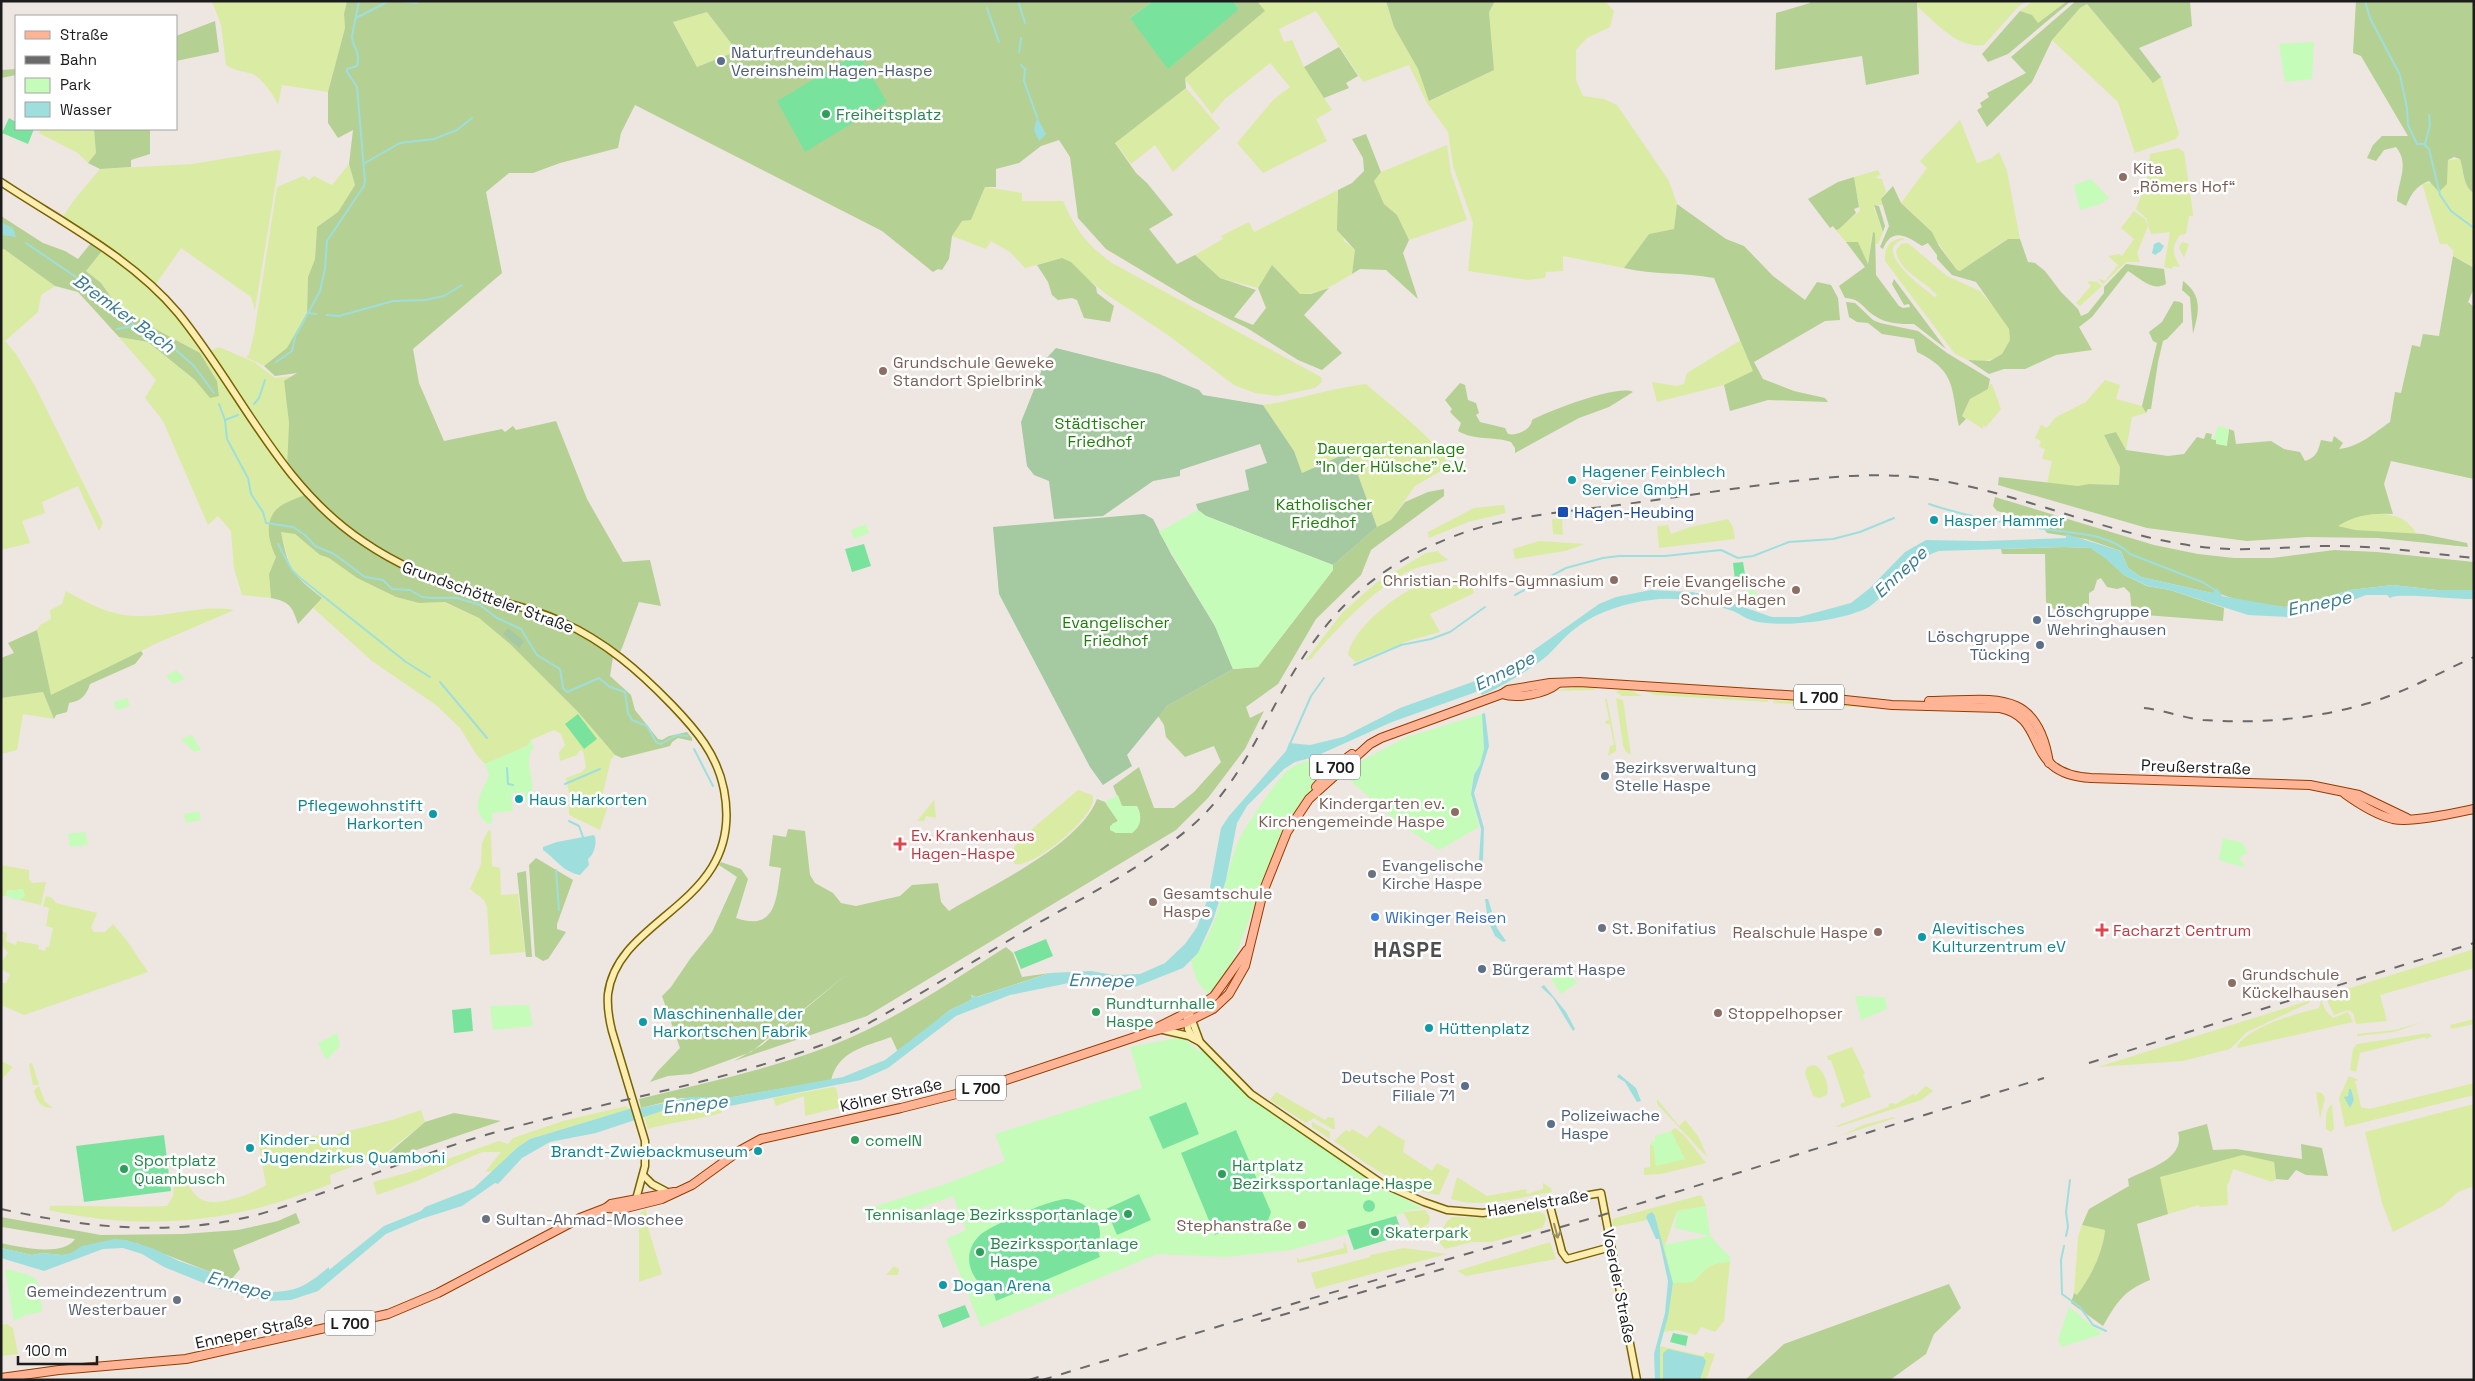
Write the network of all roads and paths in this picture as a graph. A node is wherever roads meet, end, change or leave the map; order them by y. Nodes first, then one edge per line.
1 (1, 182) edge
2 (1882, 702) junction
3 (2049, 762) junction
4 (2474, 809) edge
5 (1247, 950) junction
6 (1227, 980) junction
7 (1236, 985) junction
8 (1188, 1012) junction
9 (1189, 1021) junction
10 (1164, 1030) junction
11 (1147, 1033) junction
12 (1193, 1038) junction
13 (1200, 1042) junction
14 (782, 1134) joint
15 (643, 1174) junction
16 (667, 1192) junction
17 (678, 1192) junction
18 (1601, 1193) joint
19 (636, 1197) junction
20 (1549, 1202) junction
21 (635, 1206) junction
22 (606, 1208) junction
23 (1611, 1247) junction
24 (1, 1378) edge
25 (1637, 1380) edge

1 - 15 main road, Grundschötteler Straße
2 - 3 main road, L 700
2 - 3 main road, L 700
2 - 5 main road, L 700
3 - 4 main road, Preußerstraße / L 700
5 - 6 main road, L 700
5 - 7 main road, L 700
6 - 7 main road
6 - 8 main road, Kölner Straße / L 700
7 - 9 main road, Kölner Straße / L 700
8 - 9 main road
8 - 11 main road, Kölner Straße / L 700
9 - 10 main road, Kölner Straße / L 700
9 - 12 main road
9 - 13 main road, Haenelstraße
10 - 11 main road, Kölner Straße / L 700
10 - 12 main road, L 700
11 - 14 main road, Kölner Straße / L 700
12 - 13 main road, Haenelstraße
13 - 20 main road, Haenelstraße
14 - 17 main road, Enneper Straße / L 700
15 - 16 main road
15 - 19 main road, Grundschötteler Straße
16 - 17 main road, Enneper Straße / L 700
16 - 19 main road, Enneper Straße / L 700
17 - 21 main road, Enneper Straße / L 700
18 - 20 main road, Haenelstraße
18 - 23 main road, Voerder Straße
19 - 21 main road, Grundschötteler Straße
19 - 22 main road, Enneper Straße / L 700
20 -> 23 main road
21 - 22 main road, Enneper Straße / L 700
22 - 24 main road, Enneper Straße / L 700
23 - 25 main road, Voerder Straße

